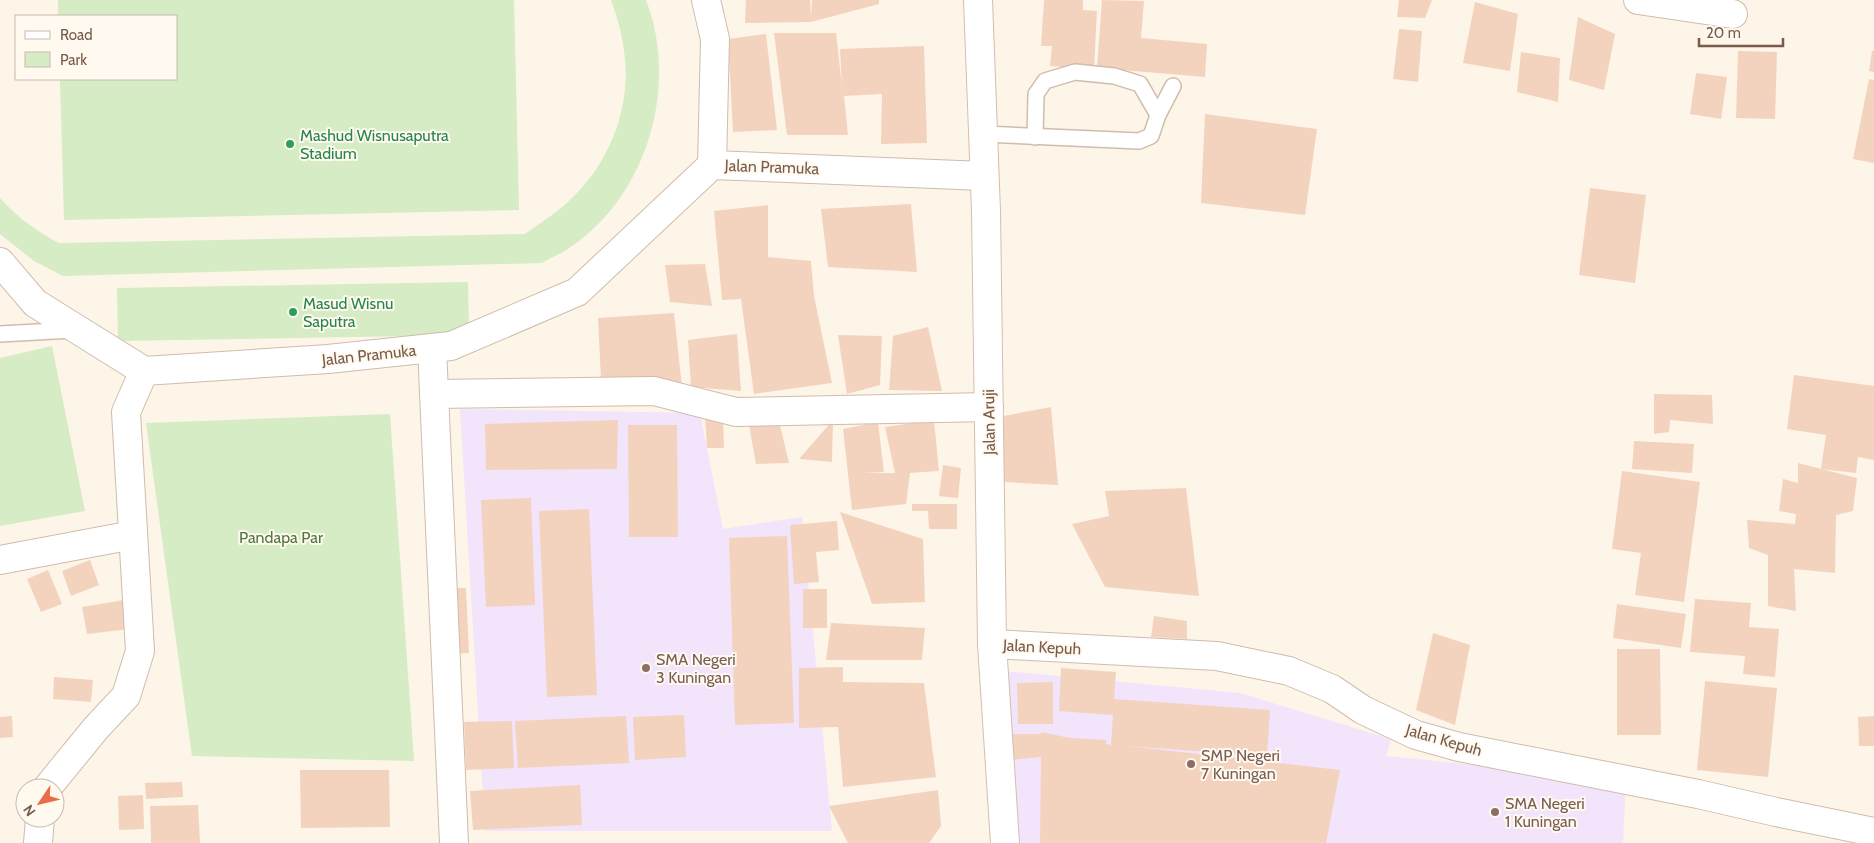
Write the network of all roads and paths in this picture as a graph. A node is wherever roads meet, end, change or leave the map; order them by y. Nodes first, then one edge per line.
1 (978, 0) edge
2 (1638, 0) edge
3 (709, 4) edge
4 (1733, 14) dead end
5 (1173, 86) dead end
6 (1158, 115) junction
7 (983, 134) junction
8 (1035, 137) junction
9 (712, 165) junction
10 (984, 176) junction
11 (0, 262) edge
12 (77, 329) junction
13 (0, 334) edge
14 (432, 348) junction
15 (144, 371) junction
16 (434, 394) junction
17 (989, 407) junction
18 (133, 535) junction
19 (0, 560) edge
20 (992, 644) junction
21 (55, 778) edge
22 (39, 828) edge
23 (1874, 832) edge
24 (38, 843) edge
25 (454, 843) edge
26 (1005, 843) edge

1 - 7 street, Jalan Aruji
2 - 4 street
3 - 9 street
5 - 6 lane
6 - 8 lane
6 - 8 lane
7 - 8 lane
7 - 10 street, Jalan Aruji
9 - 10 street, Jalan Pramuka
9 - 14 street, Jalan Pramuka
10 - 17 street, Jalan Aruji
11 - 12 street
12 - 13 lane
12 - 15 street
14 - 15 street, Jalan Pramuka
14 - 16 street
15 - 18 street
16 - 17 street
16 - 25 street
17 - 20 street, Jalan Aruji
18 - 19 street
18 - 21 street
20 - 23 street, Jalan Kepuh
20 - 26 street, Jalan Aruji
22 - 24 street

